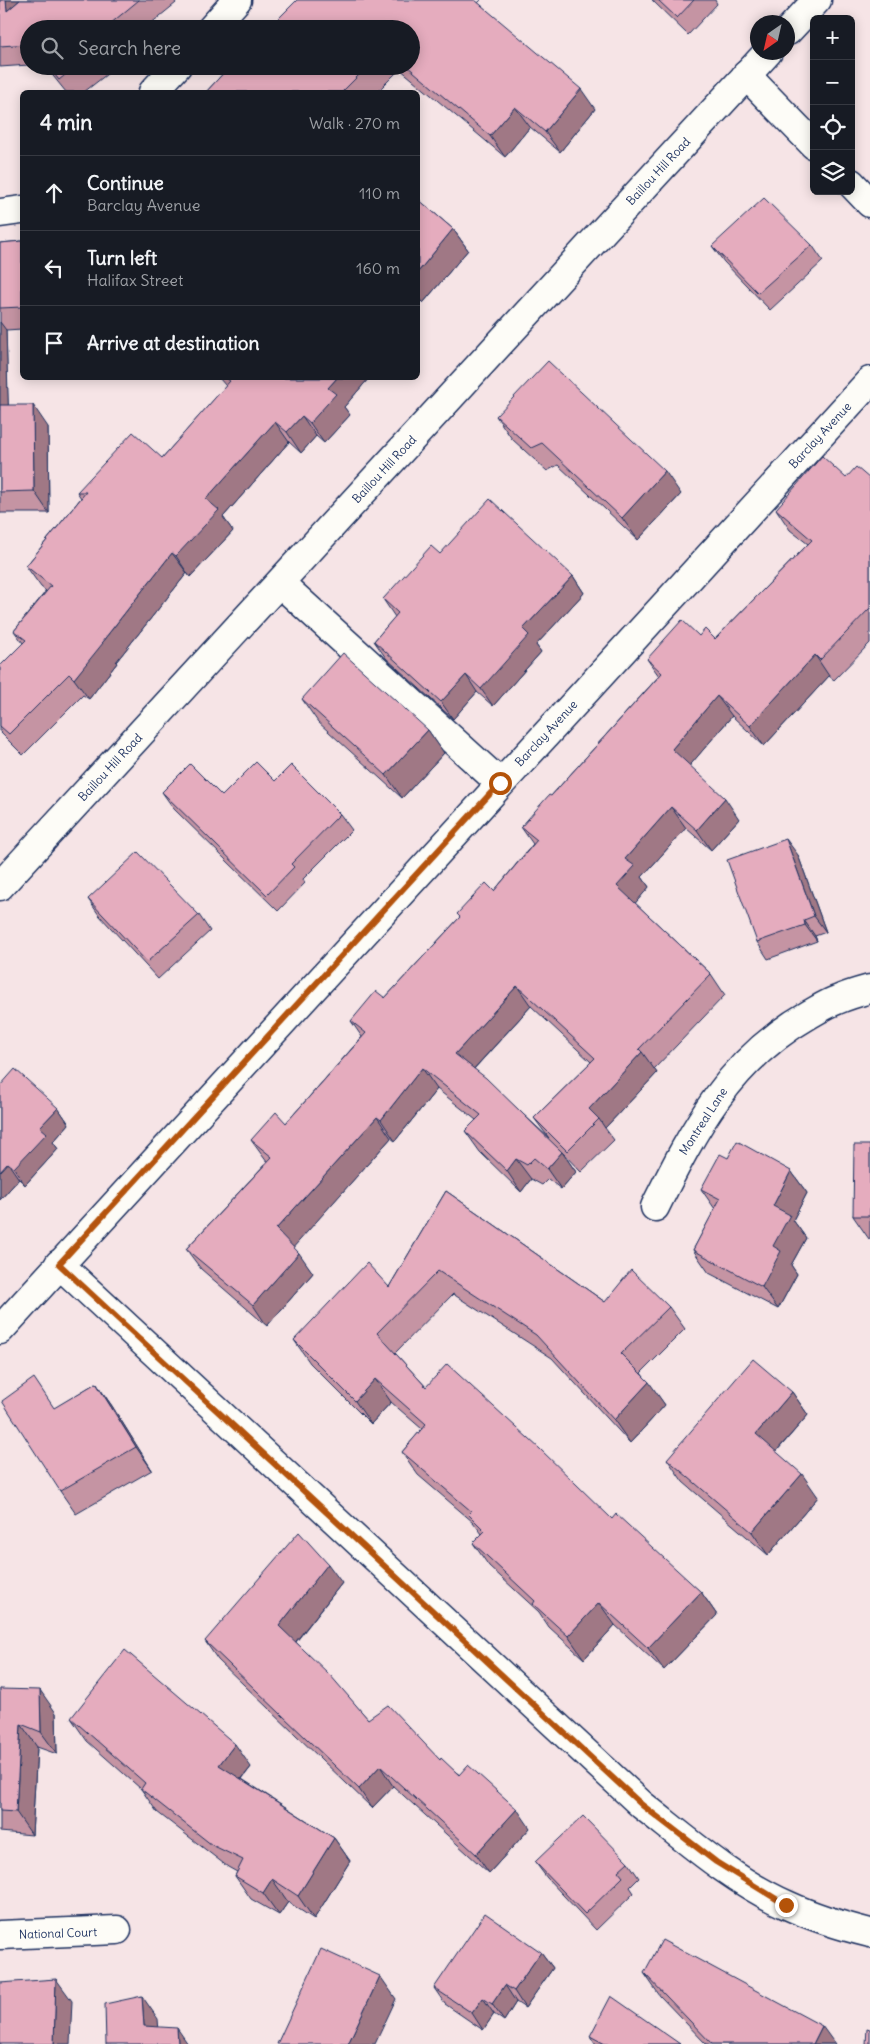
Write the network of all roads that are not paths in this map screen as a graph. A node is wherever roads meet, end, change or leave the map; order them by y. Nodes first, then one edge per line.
1 (237, 0) edge
2 (817, 0) edge
3 (219, 20) edge
4 (795, 24) edge
5 (761, 60) edge
6 (169, 75) edge
7 (746, 76) junction
8 (155, 90) edge
9 (810, 141) edge
10 (855, 187) edge
11 (870, 203) edge
12 (20, 210) edge
13 (0, 213) edge
14 (870, 381) edge
15 (280, 583) junction
16 (500, 783) junction
17 (4, 873) edge
18 (870, 989) edge
19 (655, 1208) dead end
20 (59, 1264) junction
21 (0, 1330) edge
22 (117, 1930) dead end
23 (870, 1933) edge
24 (0, 1935) edge

1 - 3 street
2 - 4 street
5 - 7 street, Baillou Hill Road
6 - 8 street
7 - 9 street
7 - 15 street, Baillou Hill Road
10 - 11 street
12 - 13 street
14 - 16 street, Barclay Avenue
15 - 16 street
15 - 17 street, Baillou Hill Road
16 - 20 street, Barclay Avenue
18 - 19 street, Montreal Lane
20 - 21 street, Barclay Avenue
20 - 23 street
22 - 24 street, National Court

